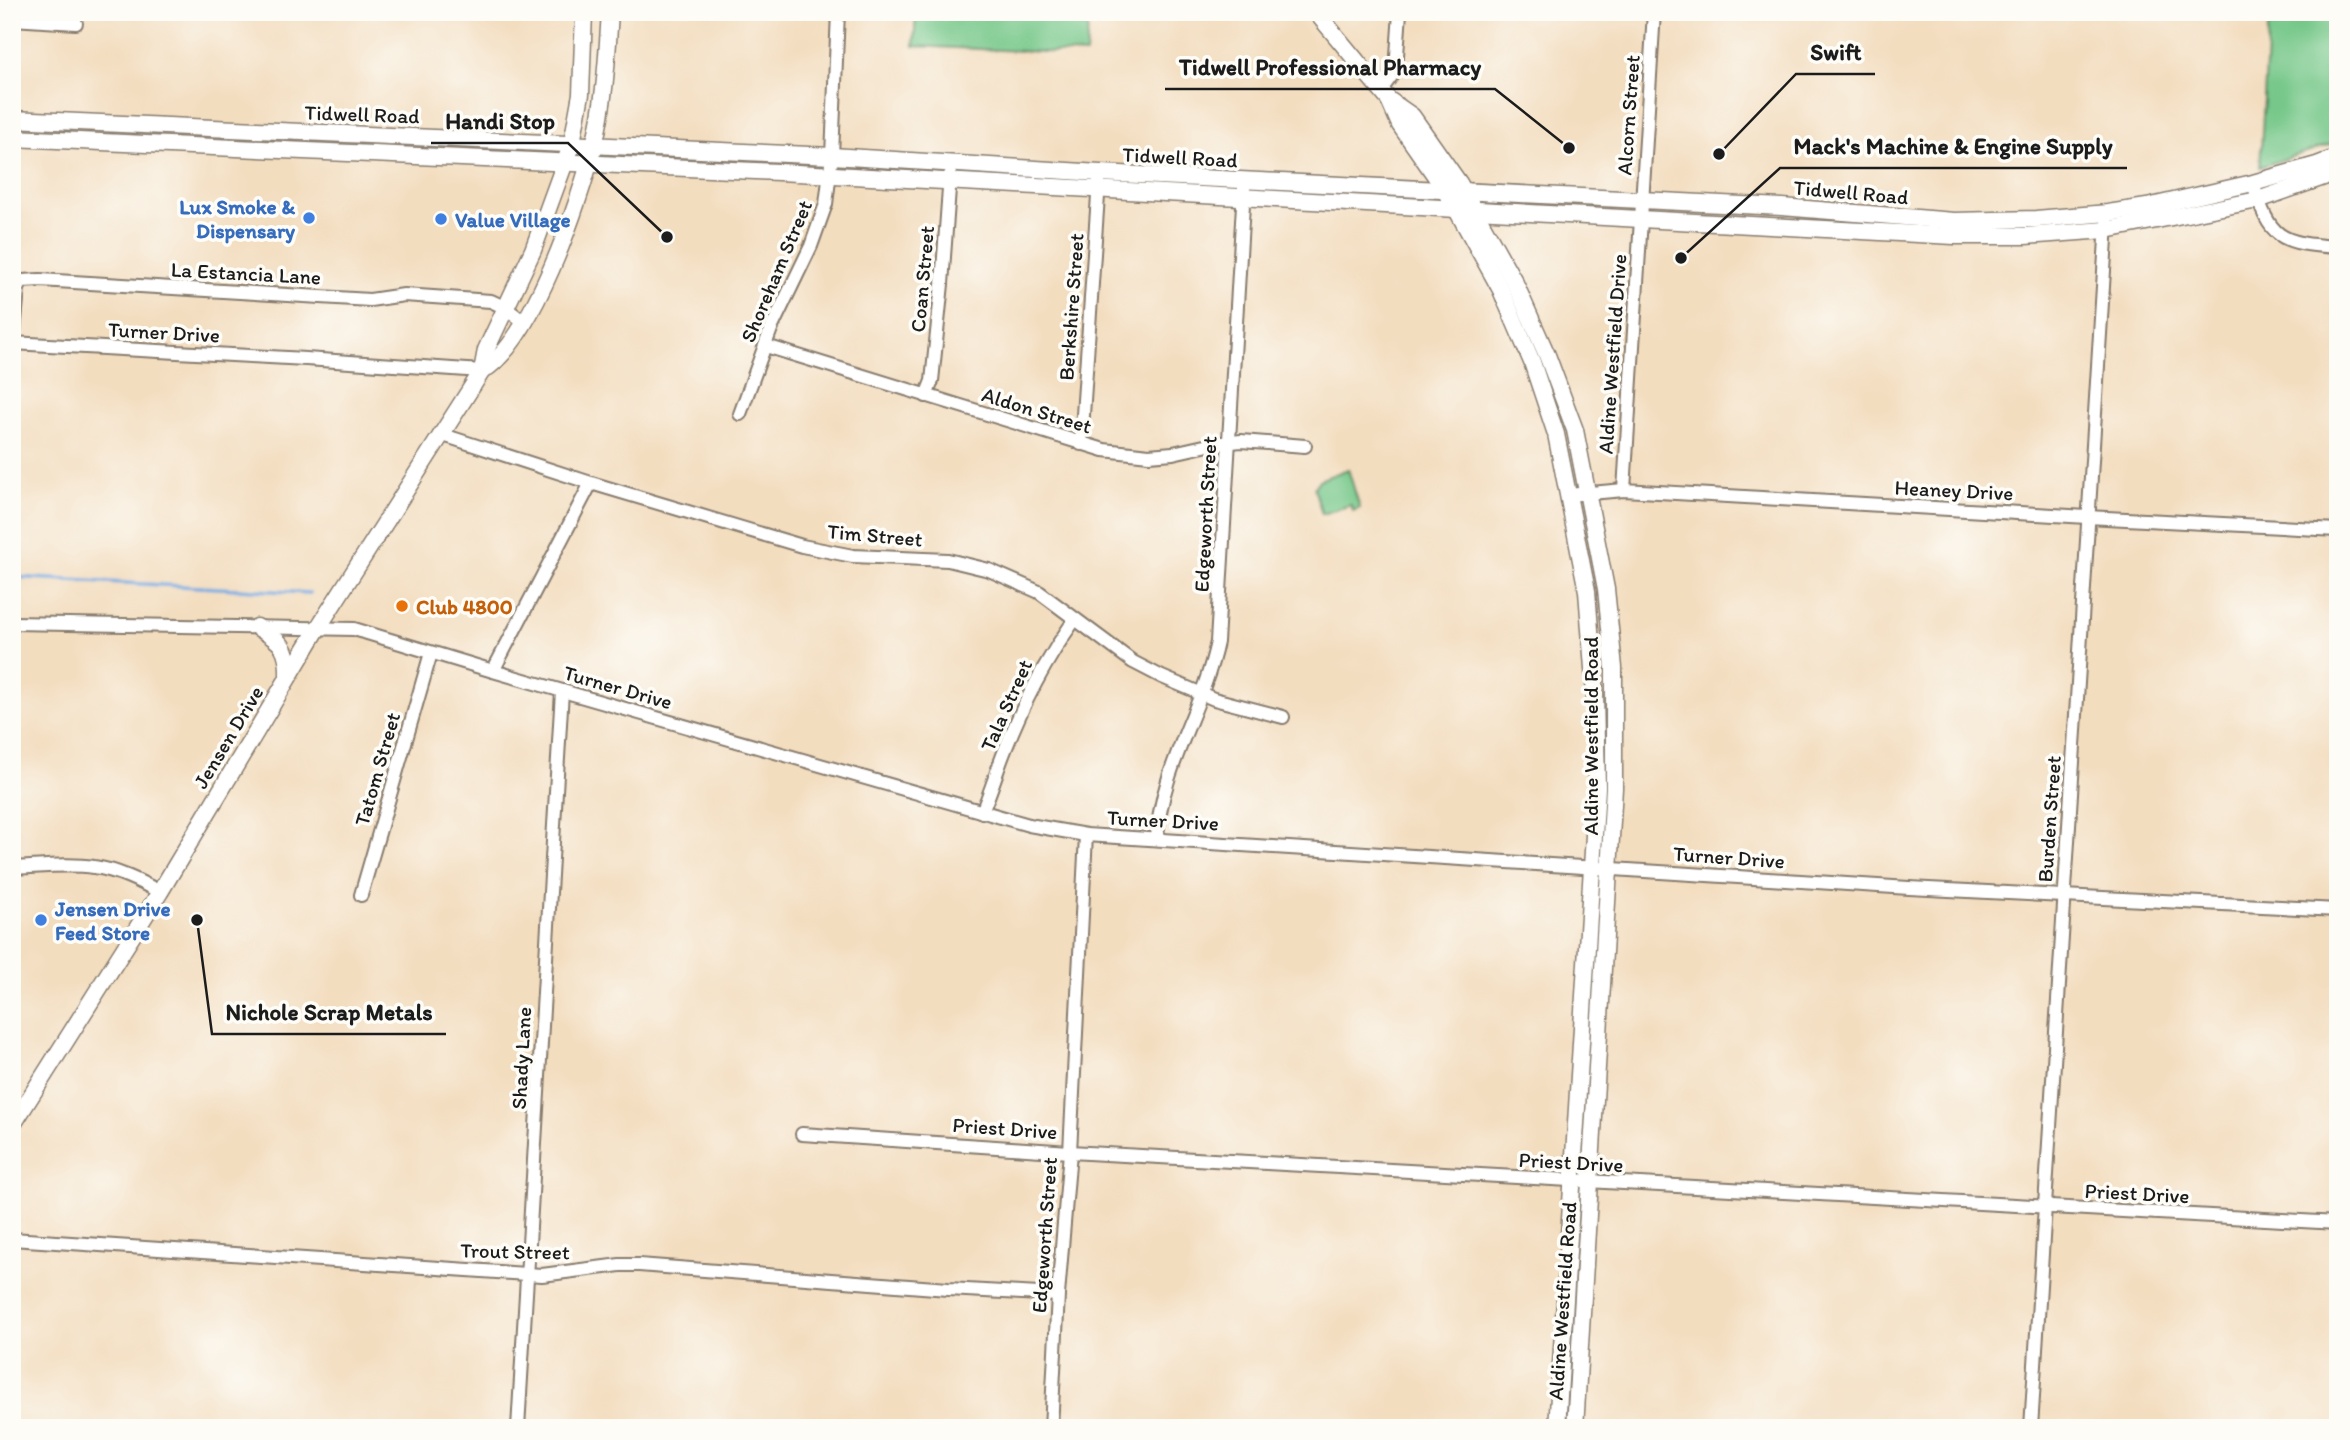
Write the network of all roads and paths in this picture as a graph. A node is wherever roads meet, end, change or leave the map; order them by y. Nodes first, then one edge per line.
1 (584, 12) edge
2 (610, 12) edge
3 (838, 12) edge
4 (1316, 12) edge
5 (1400, 12) edge
6 (1654, 12) edge
7 (12, 19) edge
8 (76, 23) dead end
9 (1385, 95) junction
10 (12, 119) edge
11 (124, 124) junction
12 (248, 130) junction
13 (365, 135) junction
14 (12, 138) edge
15 (450, 138) junction
16 (123, 143) junction
17 (572, 143) junction
18 (594, 145) junction
19 (248, 148) junction
20 (364, 153) junction
21 (832, 156) junction
22 (449, 157) junction
23 (2338, 157) edge
24 (565, 162) junction
25 (588, 163) junction
26 (951, 164) junction
27 (2338, 172) edge
28 (1100, 173) junction
29 (830, 175) junction
30 (1244, 181) junction
31 (950, 182) junction
32 (2253, 183) junction
33 (1446, 190) junction
34 (1098, 191) junction
35 (1464, 191) junction
36 (1243, 199) junction
37 (2258, 200) junction
38 (1642, 201) junction
39 (1782, 207) junction
40 (1455, 208) junction
41 (1473, 209) junction
42 (2108, 213) junction
43 (1641, 220) junction
44 (1778, 226) junction
45 (1954, 228) junction
46 (2106, 230) junction
47 (2338, 247) edge
48 (506, 308) junction
49 (524, 322) junction
50 (13, 343) edge
51 (766, 346) junction
52 (1547, 355) junction
53 (1532, 362) junction
54 (482, 371) junction
55 (926, 396) junction
56 (740, 414) dead end
57 (440, 434) junction
58 (1229, 442) junction
59 (1081, 444) junction
60 (1305, 446) dead end
61 (591, 483) junction
62 (1624, 490) junction
63 (1587, 493) junction
64 (1568, 495) junction
65 (2087, 517) junction
66 (2338, 530) edge
67 (1076, 620) junction
68 (12, 623) edge
69 (257, 627) junction
70 (318, 628) junction
71 (431, 653) junction
72 (493, 671) junction
73 (288, 680) junction
74 (562, 691) junction
75 (1201, 694) junction
76 (1283, 718) dead end
77 (982, 811) junction
78 (1086, 835) junction
79 (1157, 839) junction
80 (1592, 867) junction
81 (12, 868) edge
82 (1609, 868) junction
83 (160, 892) junction
84 (361, 895) dead end
85 (2064, 896) junction
86 (2338, 910) edge
87 (1581, 1028) junction
88 (1598, 1029) junction
89 (14, 1118) edge
90 (802, 1134) dead end
91 (1070, 1152) junction
92 (1572, 1181) junction
93 (1590, 1182) junction
94 (2044, 1207) junction
95 (2338, 1223) edge
96 (12, 1239) edge
97 (527, 1274) junction
98 (1058, 1295) junction
99 (1562, 1343) junction
100 (1580, 1345) junction
101 (518, 1428) edge
102 (1051, 1428) edge
103 (1557, 1428) edge
104 (1575, 1428) edge
105 (2031, 1428) edge

1 - 17 main road, Jensen Drive
2 - 18 main road, Jensen Drive
3 - 21 street, Shoreham Street
4 - 9 main road, Aldine Westfield Road
5 - 9 street
6 - 38 street, Alcorn Street
7 - 8 street
9 - 33 main road, Aldine Westfield Road
9 - 35 main road, Aldine Westfield Road
10 - 11 main road, Tidwell Road
11 - 12 main road, Tidwell Road
11 - 16 main road
12 - 13 main road, Tidwell Road
12 - 19 main road
13 - 15 main road, Tidwell Road
13 - 20 main road
14 - 16 main road, Tidwell Road
15 - 17 main road, Tidwell Road
15 - 22 main road
16 - 19 main road, Tidwell Road
17 - 18 main road, Tidwell Road
17 - 24 main road, Jensen Drive
18 - 21 main road, Tidwell Road
18 - 25 main road, Jensen Drive
19 - 20 main road, Tidwell Road
20 - 22 main road, Tidwell Road
21 - 26 main road, Tidwell Road
21 - 29 street, Shoreham Street
22 - 24 main road, Tidwell Road
23 - 32 main road, Tidwell Road
24 - 25 main road, Tidwell Road
24 - 48 main road, Jensen Drive
25 - 29 main road, Tidwell Road
25 - 49 main road, Jensen Drive
26 - 28 main road, Tidwell Road
26 - 31 street, Coan Street
27 - 37 main road, Tidwell Road
28 - 30 main road, Tidwell Road
28 - 34 street, Berkshire Street
29 - 31 main road, Tidwell Road
29 - 51 street, Shoreham Street
30 - 33 main road, Tidwell Road
30 - 36 street, Edgeworth Street
31 - 34 main road, Tidwell Road
31 - 55 street, Coan Street
32 - 37 street
32 - 42 main road, Tidwell Road
33 - 35 main road, Tidwell Road
33 - 40 main road, Aldine Westfield Road
34 - 36 main road, Tidwell Road
34 - 59 street, Berkshire Street
35 - 38 main road, Tidwell Road
35 - 41 main road, Aldine Westfield Road
36 - 40 main road, Tidwell Road
36 - 58 street, Edgeworth Street
37 - 46 main road, Tidwell Road
37 - 47 street
38 - 39 main road, Tidwell Road
38 - 43 street, Alcorn Street
39 - 44 main road
39 - 45 main road, Tidwell Road
40 - 41 main road, Tidwell Road
40 - 53 main road, Aldine Westfield Road
41 - 43 main road, Tidwell Road
41 - 52 main road, Aldine Westfield Road
42 - 45 main road, Tidwell Road
42 - 46 street, Burden Street
43 - 44 main road, Tidwell Road
43 - 62 street, Aldine Westfield Drive
44 - 45 main road, Tidwell Road
45 - 46 main road, Tidwell Road
46 - 65 street, Burden Street
48 - 49 street, La Estancia Lane
48 - 50 street, La Estancia Lane
48 - 54 main road, Jensen Drive
49 - 54 main road, Jensen Drive
50 - 54 street, Turner Drive
51 - 55 street, Aldon Street
51 - 56 street, Shoreham Street
52 - 53 main road
52 - 63 main road, Aldine Westfield Road
53 - 64 main road, Aldine Westfield Road
54 - 57 main road, Jensen Drive
55 - 59 street, Aldon Street
57 - 61 street, Tim Street
57 - 70 main road, Jensen Drive
58 - 59 street, Aldon Street
58 - 60 street, Aldon Street
58 - 75 street, Edgeworth Street
61 - 67 street, Tim Street
61 - 72 street
62 - 63 street, Heaney Drive
62 - 65 street, Heaney Drive
63 - 64 street, Heaney Drive
63 - 82 main road, Aldine Westfield Road
64 - 80 main road, Aldine Westfield Road
65 - 66 street, Heaney Drive
65 - 85 street, Burden Street
67 - 75 street, Tim Street
67 - 77 street, Tala Street
68 - 69 street, Turner Drive
69 - 70 street, Turner Drive
69 - 73 main road
70 - 71 street, Turner Drive
70 - 73 main road, Jensen Drive
71 - 72 street, Turner Drive
71 - 84 street, Tatom Street
72 - 74 street, Turner Drive
73 - 83 main road, Jensen Drive
74 - 77 street, Turner Drive
74 - 97 street, Shady Lane
75 - 76 street, Tim Street
75 - 79 street, Edgeworth Street
77 - 78 street, Turner Drive
78 - 79 street, Turner Drive
78 - 91 street, Edgeworth Street
79 - 80 street, Turner Drive
80 - 82 street, Turner Drive
80 - 87 main road, Aldine Westfield Road
81 - 83 street
82 - 85 street, Turner Drive
82 - 88 main road, Aldine Westfield Road
83 - 89 main road, Jensen Drive
85 - 86 street, Turner Drive
85 - 94 street, Burden Street
87 - 88 main road
87 - 92 main road, Aldine Westfield Road
88 - 93 main road, Aldine Westfield Road
90 - 91 street, Priest Drive
91 - 92 street, Priest Drive
91 - 98 street, Edgeworth Street
92 - 93 street, Priest Drive
92 - 99 main road, Aldine Westfield Road
93 - 94 street, Priest Drive
93 - 100 main road, Aldine Westfield Road
94 - 95 street, Priest Drive
94 - 105 street, Burden Street
96 - 97 street, Trout Street
97 - 98 street, Trout Street
97 - 101 street, Shady Lane
98 - 102 street, Edgeworth Street
99 - 100 main road
99 - 103 main road, Aldine Westfield Road
100 - 104 main road, Aldine Westfield Road

